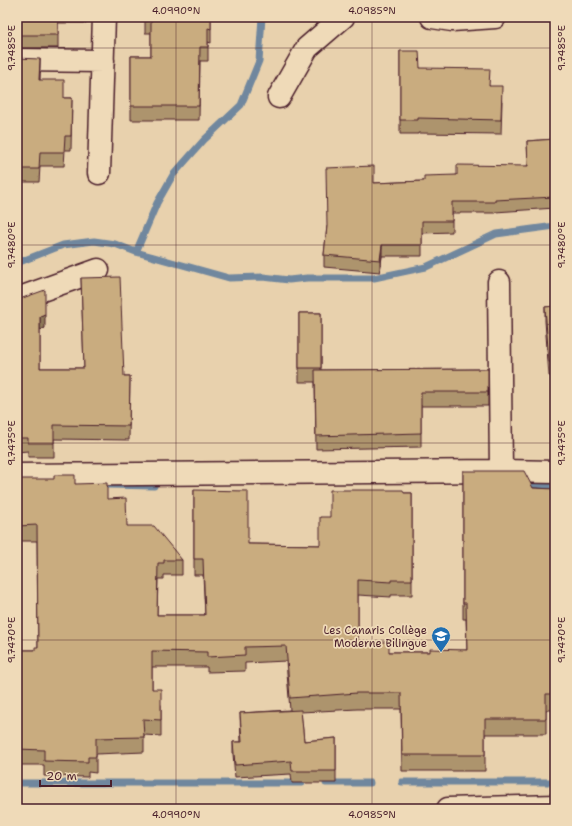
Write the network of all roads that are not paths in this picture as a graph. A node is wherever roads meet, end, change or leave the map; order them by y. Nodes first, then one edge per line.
1 (104, 17) edge
2 (343, 17) edge
3 (432, 17) edge
4 (495, 17) edge
5 (17, 60) edge
6 (103, 61) junction
7 (278, 97) dead end
8 (99, 173) dead end
9 (98, 270) dead end
10 (499, 282) dead end
11 (17, 299) edge
12 (501, 471) junction
13 (555, 472) edge
14 (17, 475) edge
15 (555, 806) edge
16 (448, 809) edge

1 - 6 street
2 - 7 street
3 - 4 street
5 - 6 street
6 - 8 street
9 - 11 street
10 - 12 street
12 - 13 street
12 - 14 street
15 - 16 street

